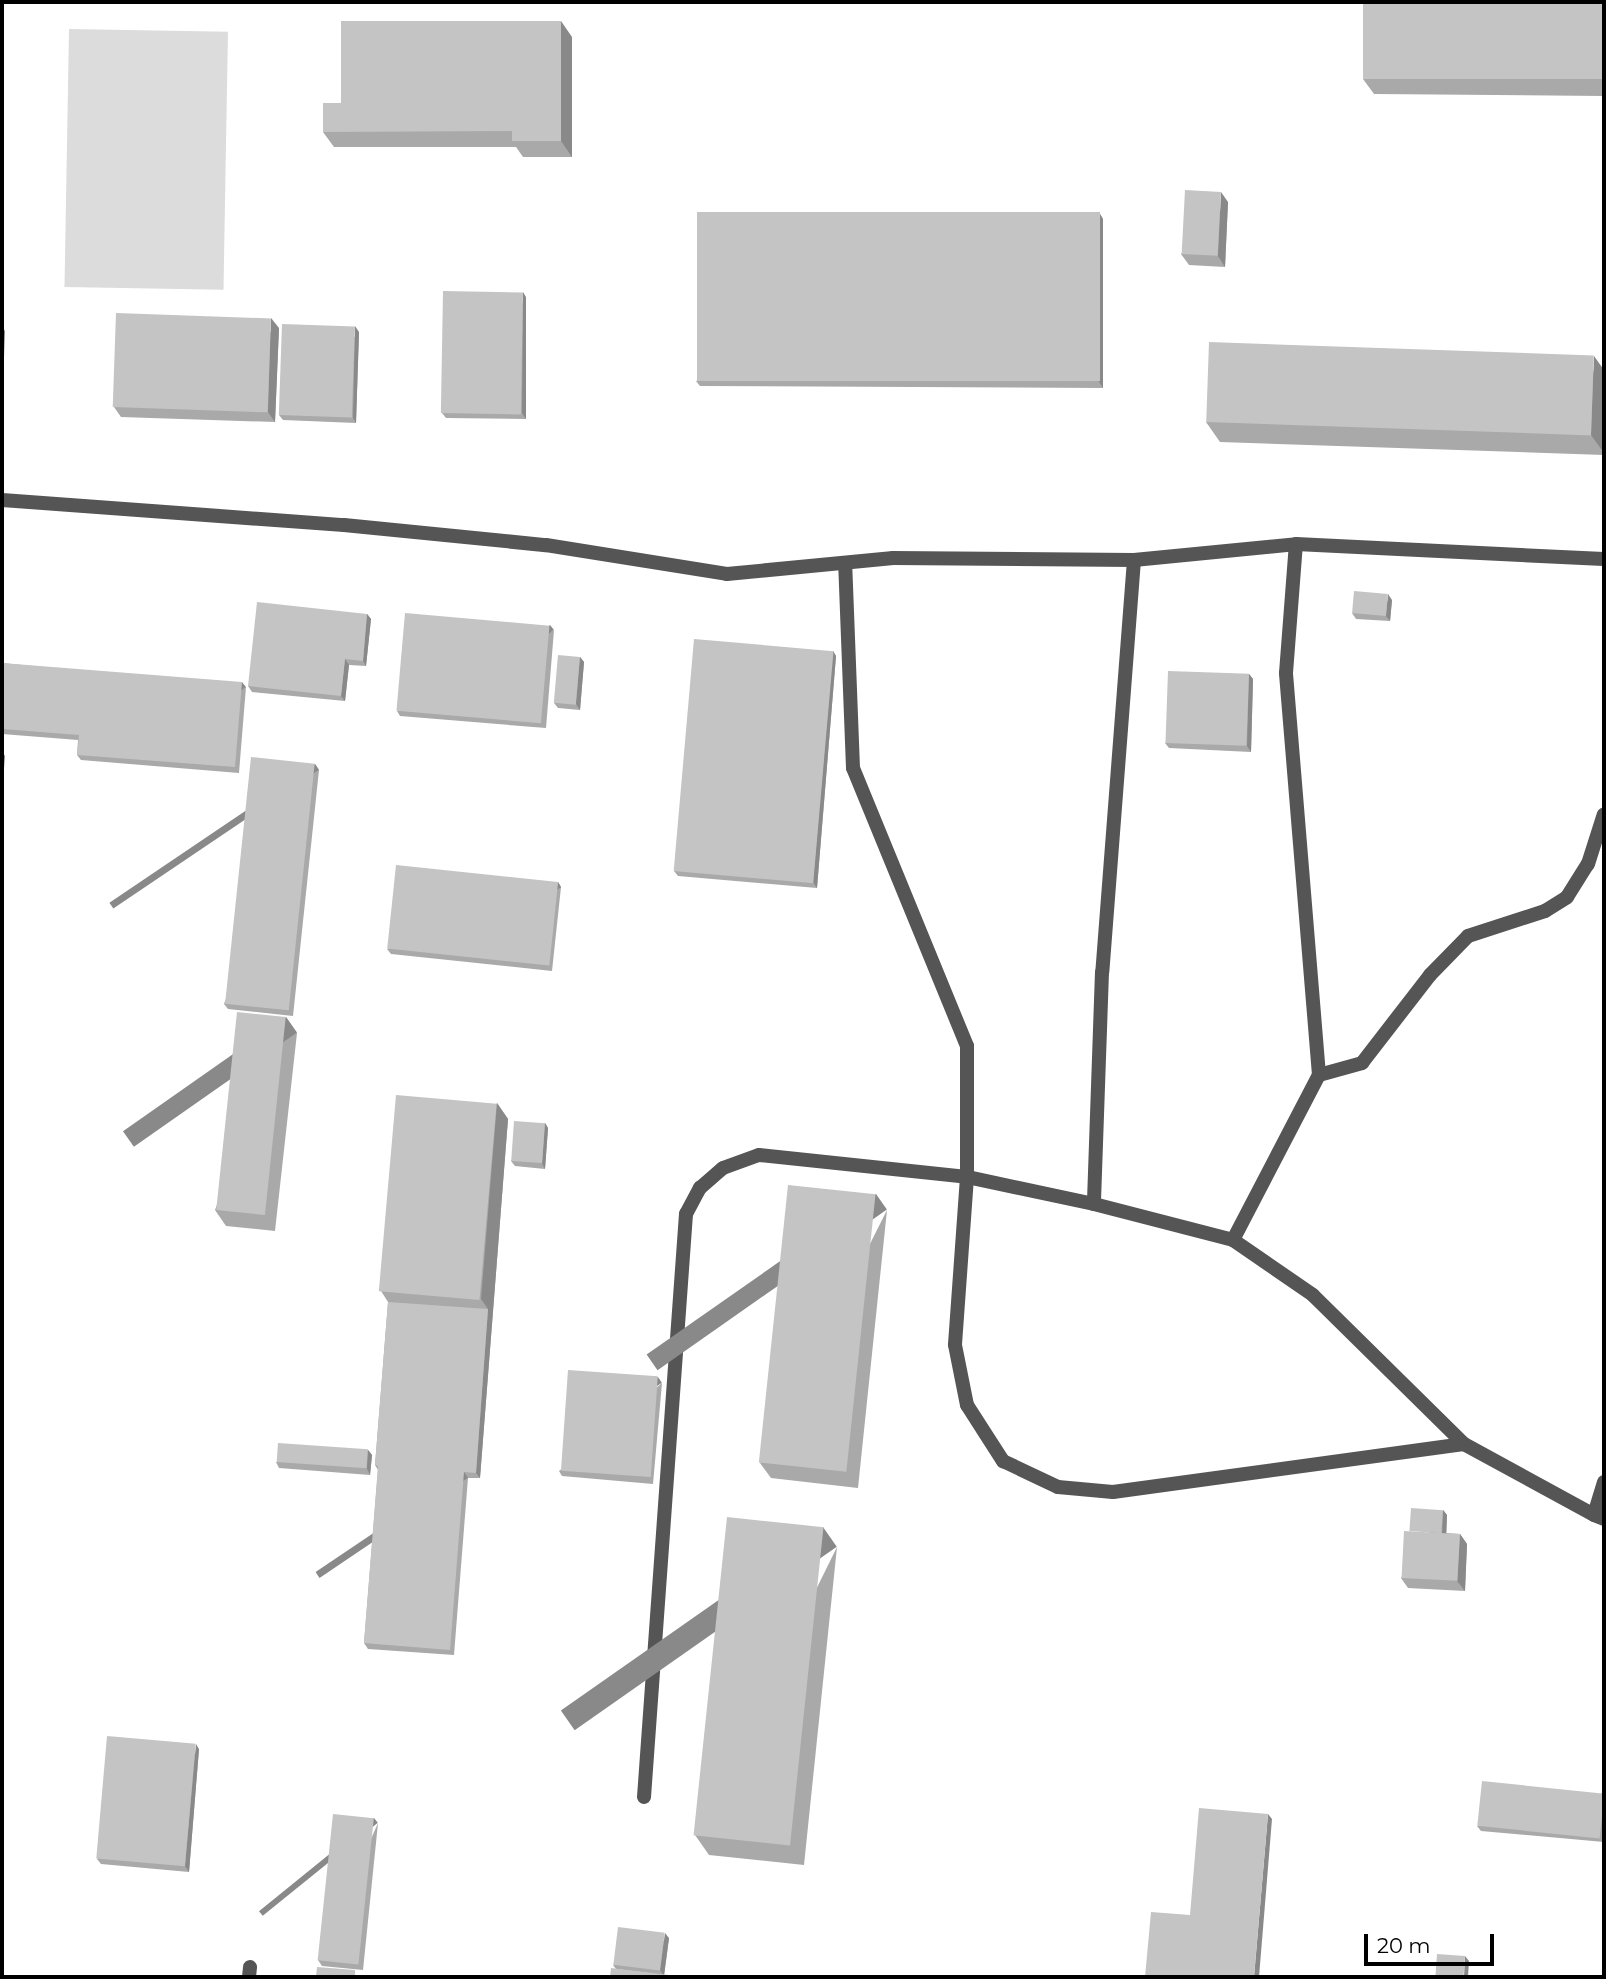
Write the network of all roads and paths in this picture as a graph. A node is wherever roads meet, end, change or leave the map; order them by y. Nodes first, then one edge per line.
1 (2, 500) edge
2 (1296, 544) junction
3 (1604, 559) edge
4 (1135, 560) junction
5 (845, 563) junction
6 (1604, 814) edge
7 (1319, 1075) junction
8 (967, 1177) junction
9 (1094, 1204) junction
10 (1233, 1240) junction
11 (1464, 1444) junction
12 (1604, 1482) edge
13 (1599, 1517) edge
14 (644, 1797) dead end

1 - 5 lane
2 - 3 lane
2 - 4 lane
2 - 7 lane
4 - 5 lane
4 - 9 lane
5 - 8 lane
6 - 7 lane
7 - 10 lane
8 - 9 lane
8 - 11 lane
8 - 14 lane
9 - 10 lane
10 - 11 lane
11 - 13 lane
12 - 13 lane

